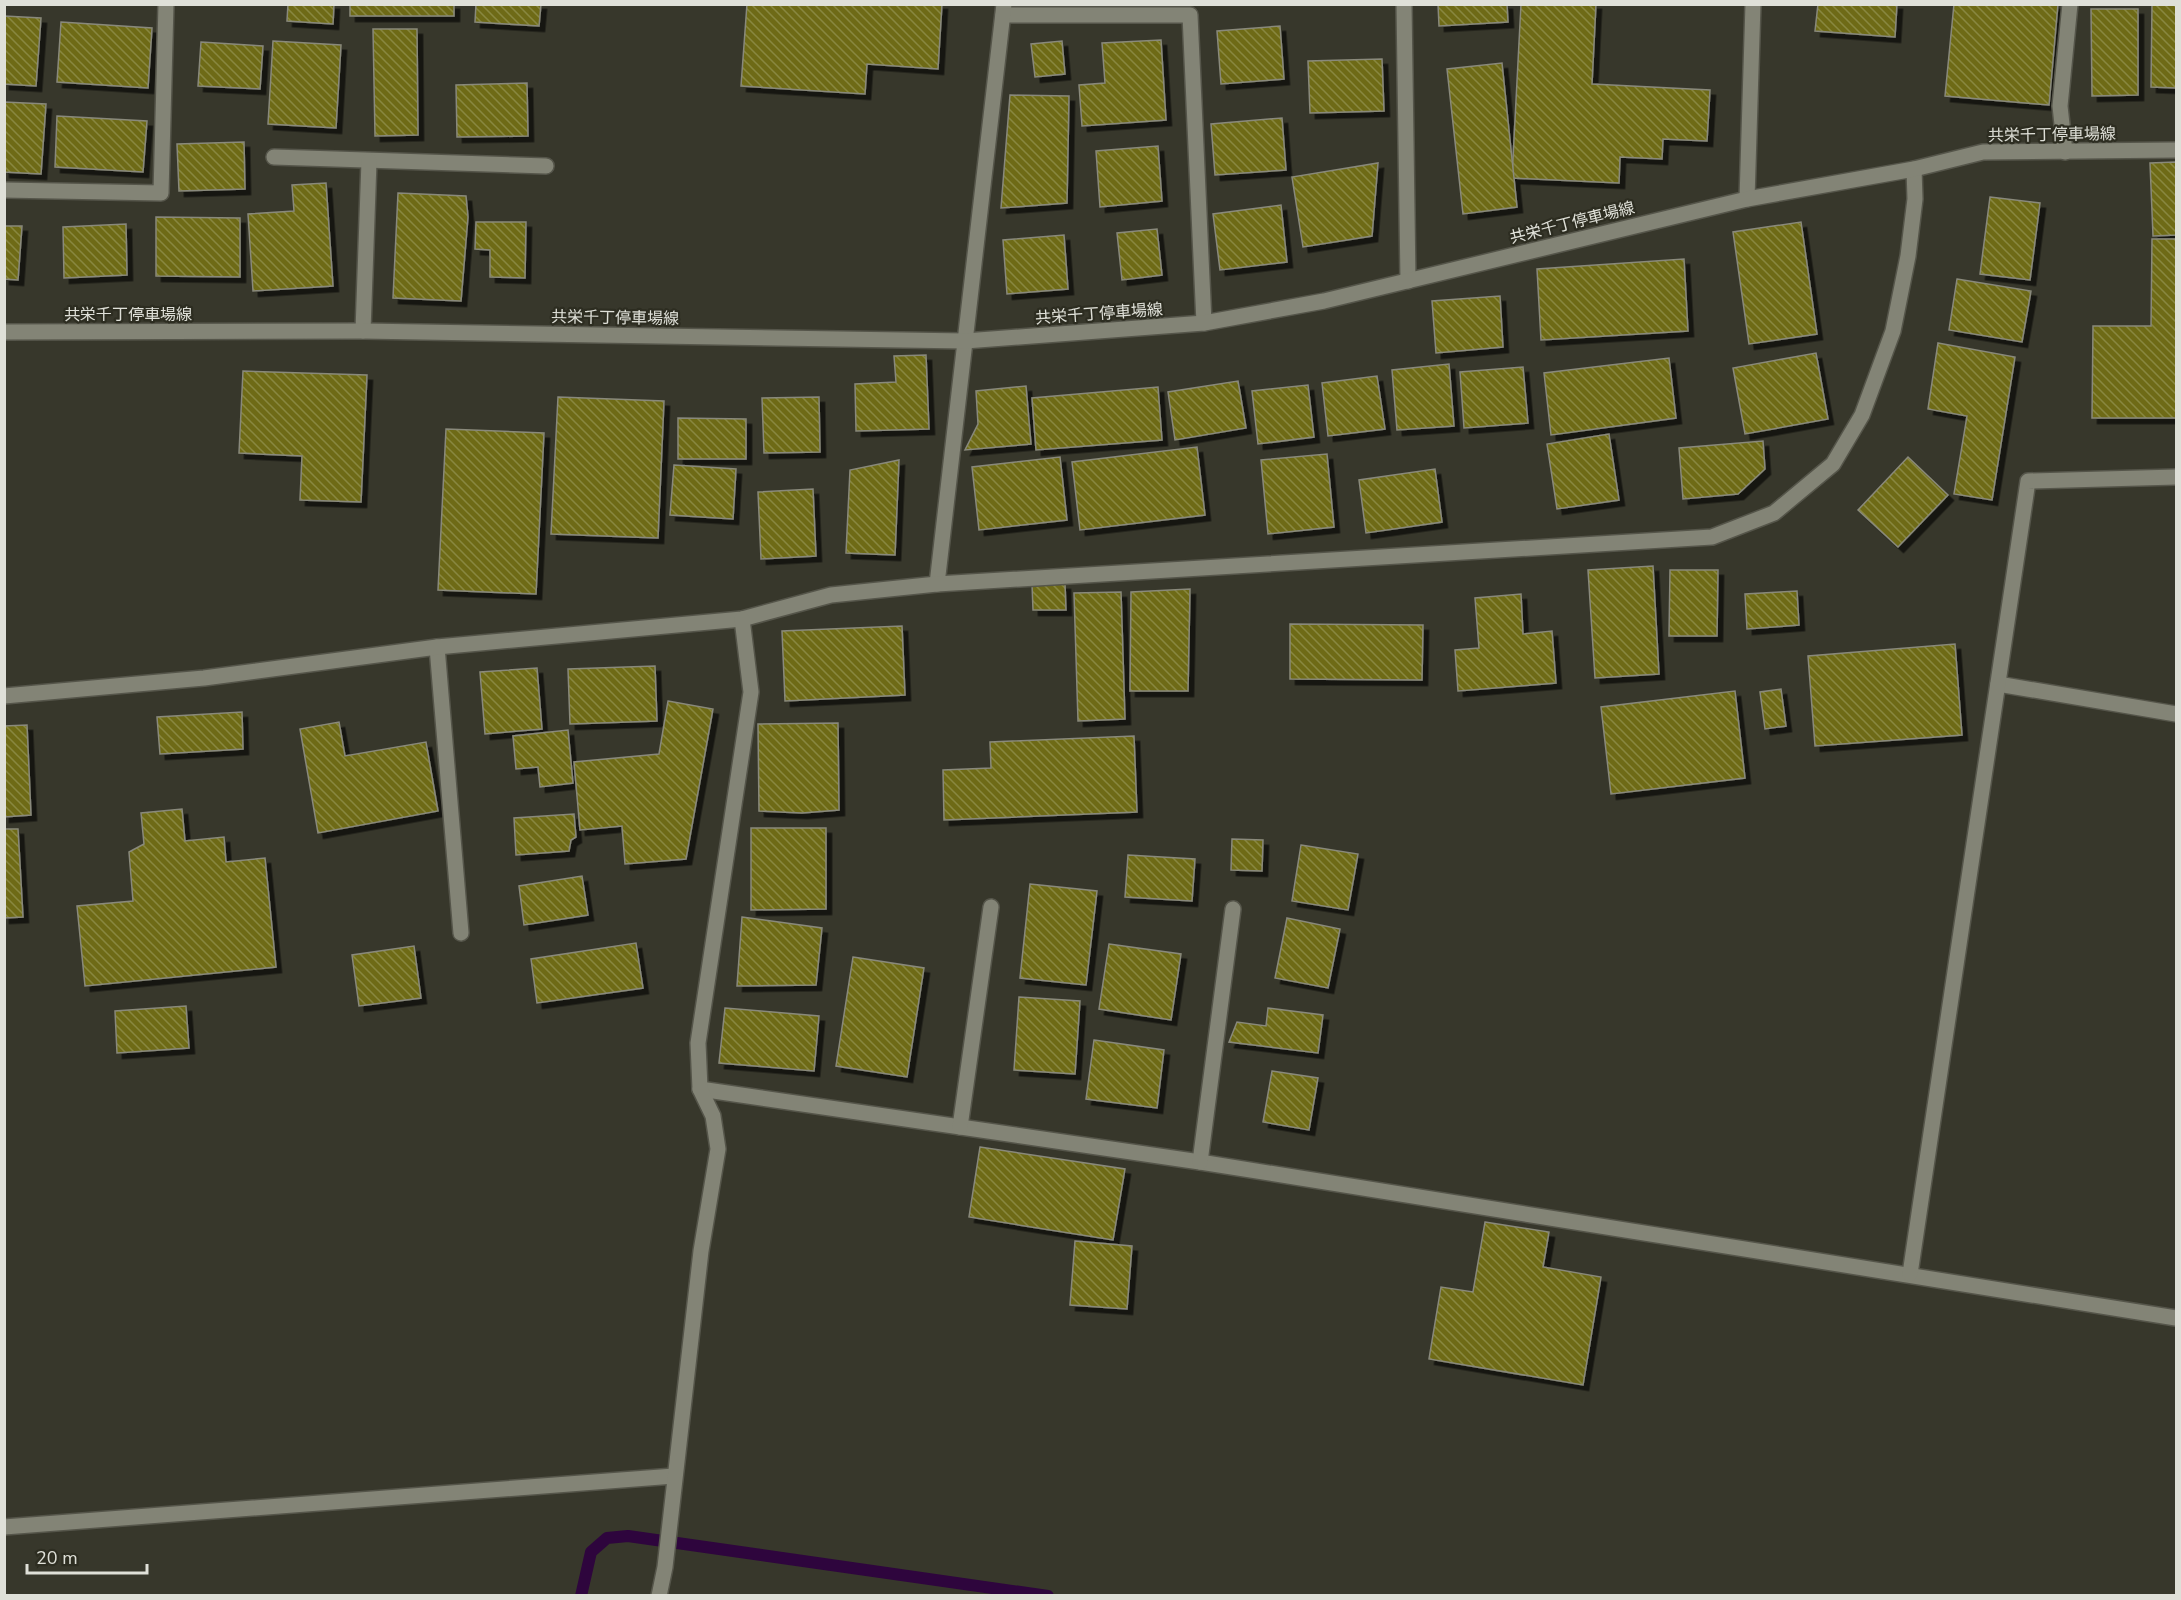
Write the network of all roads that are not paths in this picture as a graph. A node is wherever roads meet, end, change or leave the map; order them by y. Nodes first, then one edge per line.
1 (166, 4) edge
2 (1404, 4) edge
3 (1753, 4) edge
4 (2070, 4) edge
5 (1003, 10) edge
6 (2176, 150) edge
7 (2065, 152) junction
8 (273, 157) dead end
9 (369, 161) junction
10 (546, 166) dead end
11 (1914, 169) junction
12 (4, 190) edge
13 (1747, 198) junction
14 (1408, 281) junction
15 (1204, 323) junction
16 (363, 331) junction
17 (4, 332) edge
18 (965, 341) junction
19 (2176, 477) edge
20 (937, 584) junction
21 (742, 618) junction
22 (437, 647) junction
23 (1998, 684) junction
24 (4, 696) edge
25 (2176, 714) edge
26 (990, 907) dead end
27 (1233, 909) dead end
28 (461, 933) dead end
29 (700, 1089) junction
30 (960, 1126) junction
31 (1200, 1162) junction
32 (1910, 1274) junction
33 (2176, 1318) edge
34 (674, 1476) junction
35 (4, 1527) edge
36 (659, 1596) edge

1 - 12 street
2 - 14 street
3 - 13 street
4 - 7 street
5 - 15 street
5 - 18 street
6 - 7 street, 共栄千丁停車場線
7 - 11 street, 共栄千丁停車場線
8 - 9 street
9 - 10 street
9 - 16 street
11 - 13 street, 共栄千丁停車場線
11 - 20 street
13 - 14 street, 共栄千丁停車場線
14 - 15 street, 共栄千丁停車場線
15 - 18 street, 共栄千丁停車場線
16 - 17 street, 共栄千丁停車場線
16 - 18 street, 共栄千丁停車場線
18 - 20 street
19 - 23 street
20 - 21 street
21 - 22 street
21 - 29 street
22 - 24 street
22 - 28 street
23 - 25 street
23 - 32 street
26 - 30 street
27 - 31 street
29 - 30 street
29 - 34 street
30 - 31 street
31 - 32 street
32 - 33 street
34 - 35 street
34 - 36 street

